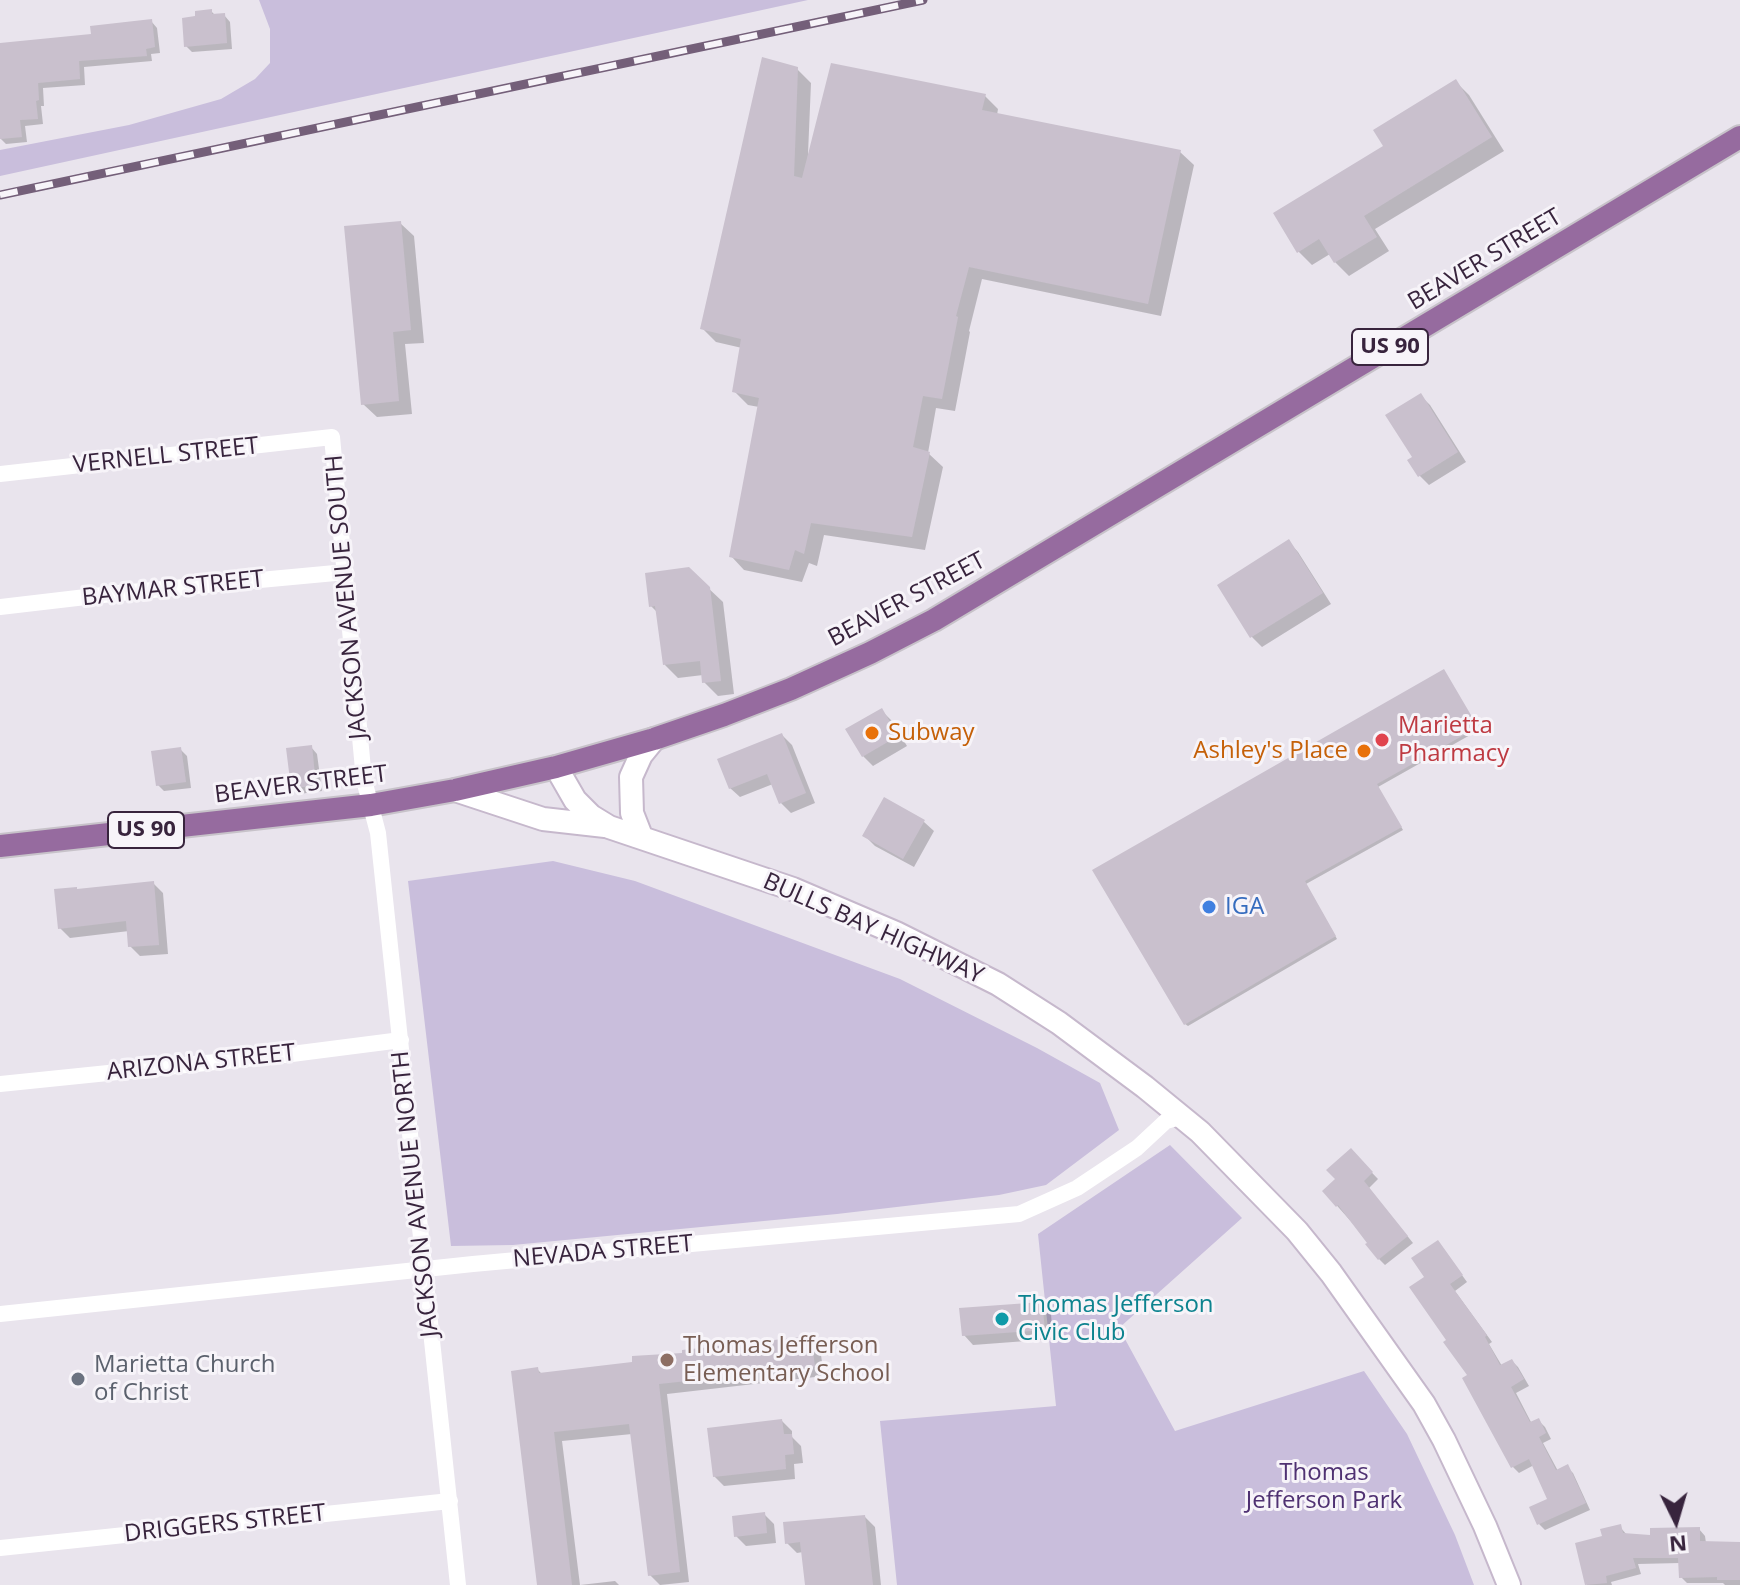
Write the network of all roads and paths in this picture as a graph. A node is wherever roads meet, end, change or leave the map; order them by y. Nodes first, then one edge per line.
1 (1740, 137) edge
2 (332, 437) joint
3 (0, 474) edge
4 (346, 572) junction
5 (0, 607) edge
6 (654, 739) junction
7 (556, 767) junction
8 (455, 790) junction
9 (371, 805) junction
10 (609, 827) junction
11 (641, 836) junction
12 (0, 846) edge
13 (401, 1040) junction
14 (0, 1084) edge
15 (1180, 1117) junction
16 (423, 1270) junction
17 (0, 1314) edge
18 (450, 1501) junction
19 (0, 1548) edge
20 (458, 1585) edge
21 (1509, 1585) edge

1 - 6 main road, BEAVER STREET / US 90
2 - 3 street, VERNELL STREET
2 - 4 street, JACKSON AVENUE SOUTH
4 - 5 street, BAYMAR STREET
4 - 9 street, JACKSON AVENUE SOUTH
6 - 7 main road, BEAVER STREET / US 90
6 - 11 main road
7 - 8 main road, BEAVER STREET / US 90
7 - 10 main road, BULLS BAY HIGHWAY
8 - 9 main road, BEAVER STREET / US 90
8 - 10 main road
9 - 12 main road, BEAVER STREET / US 90
9 - 13 street, JACKSON AVENUE NORTH
10 - 11 main road, BULLS BAY HIGHWAY
11 - 15 main road, BULLS BAY HIGHWAY
13 - 14 street, ARIZONA STREET
13 - 16 street, JACKSON AVENUE NORTH
15 - 16 street, NEVADA STREET
15 - 21 main road, BULLS BAY HIGHWAY
16 - 17 street, NEVADA STREET
16 - 18 street, JACKSON AVENUE NORTH
18 - 19 street, DRIGGERS STREET
18 - 20 street, JACKSON AVENUE NORTH

